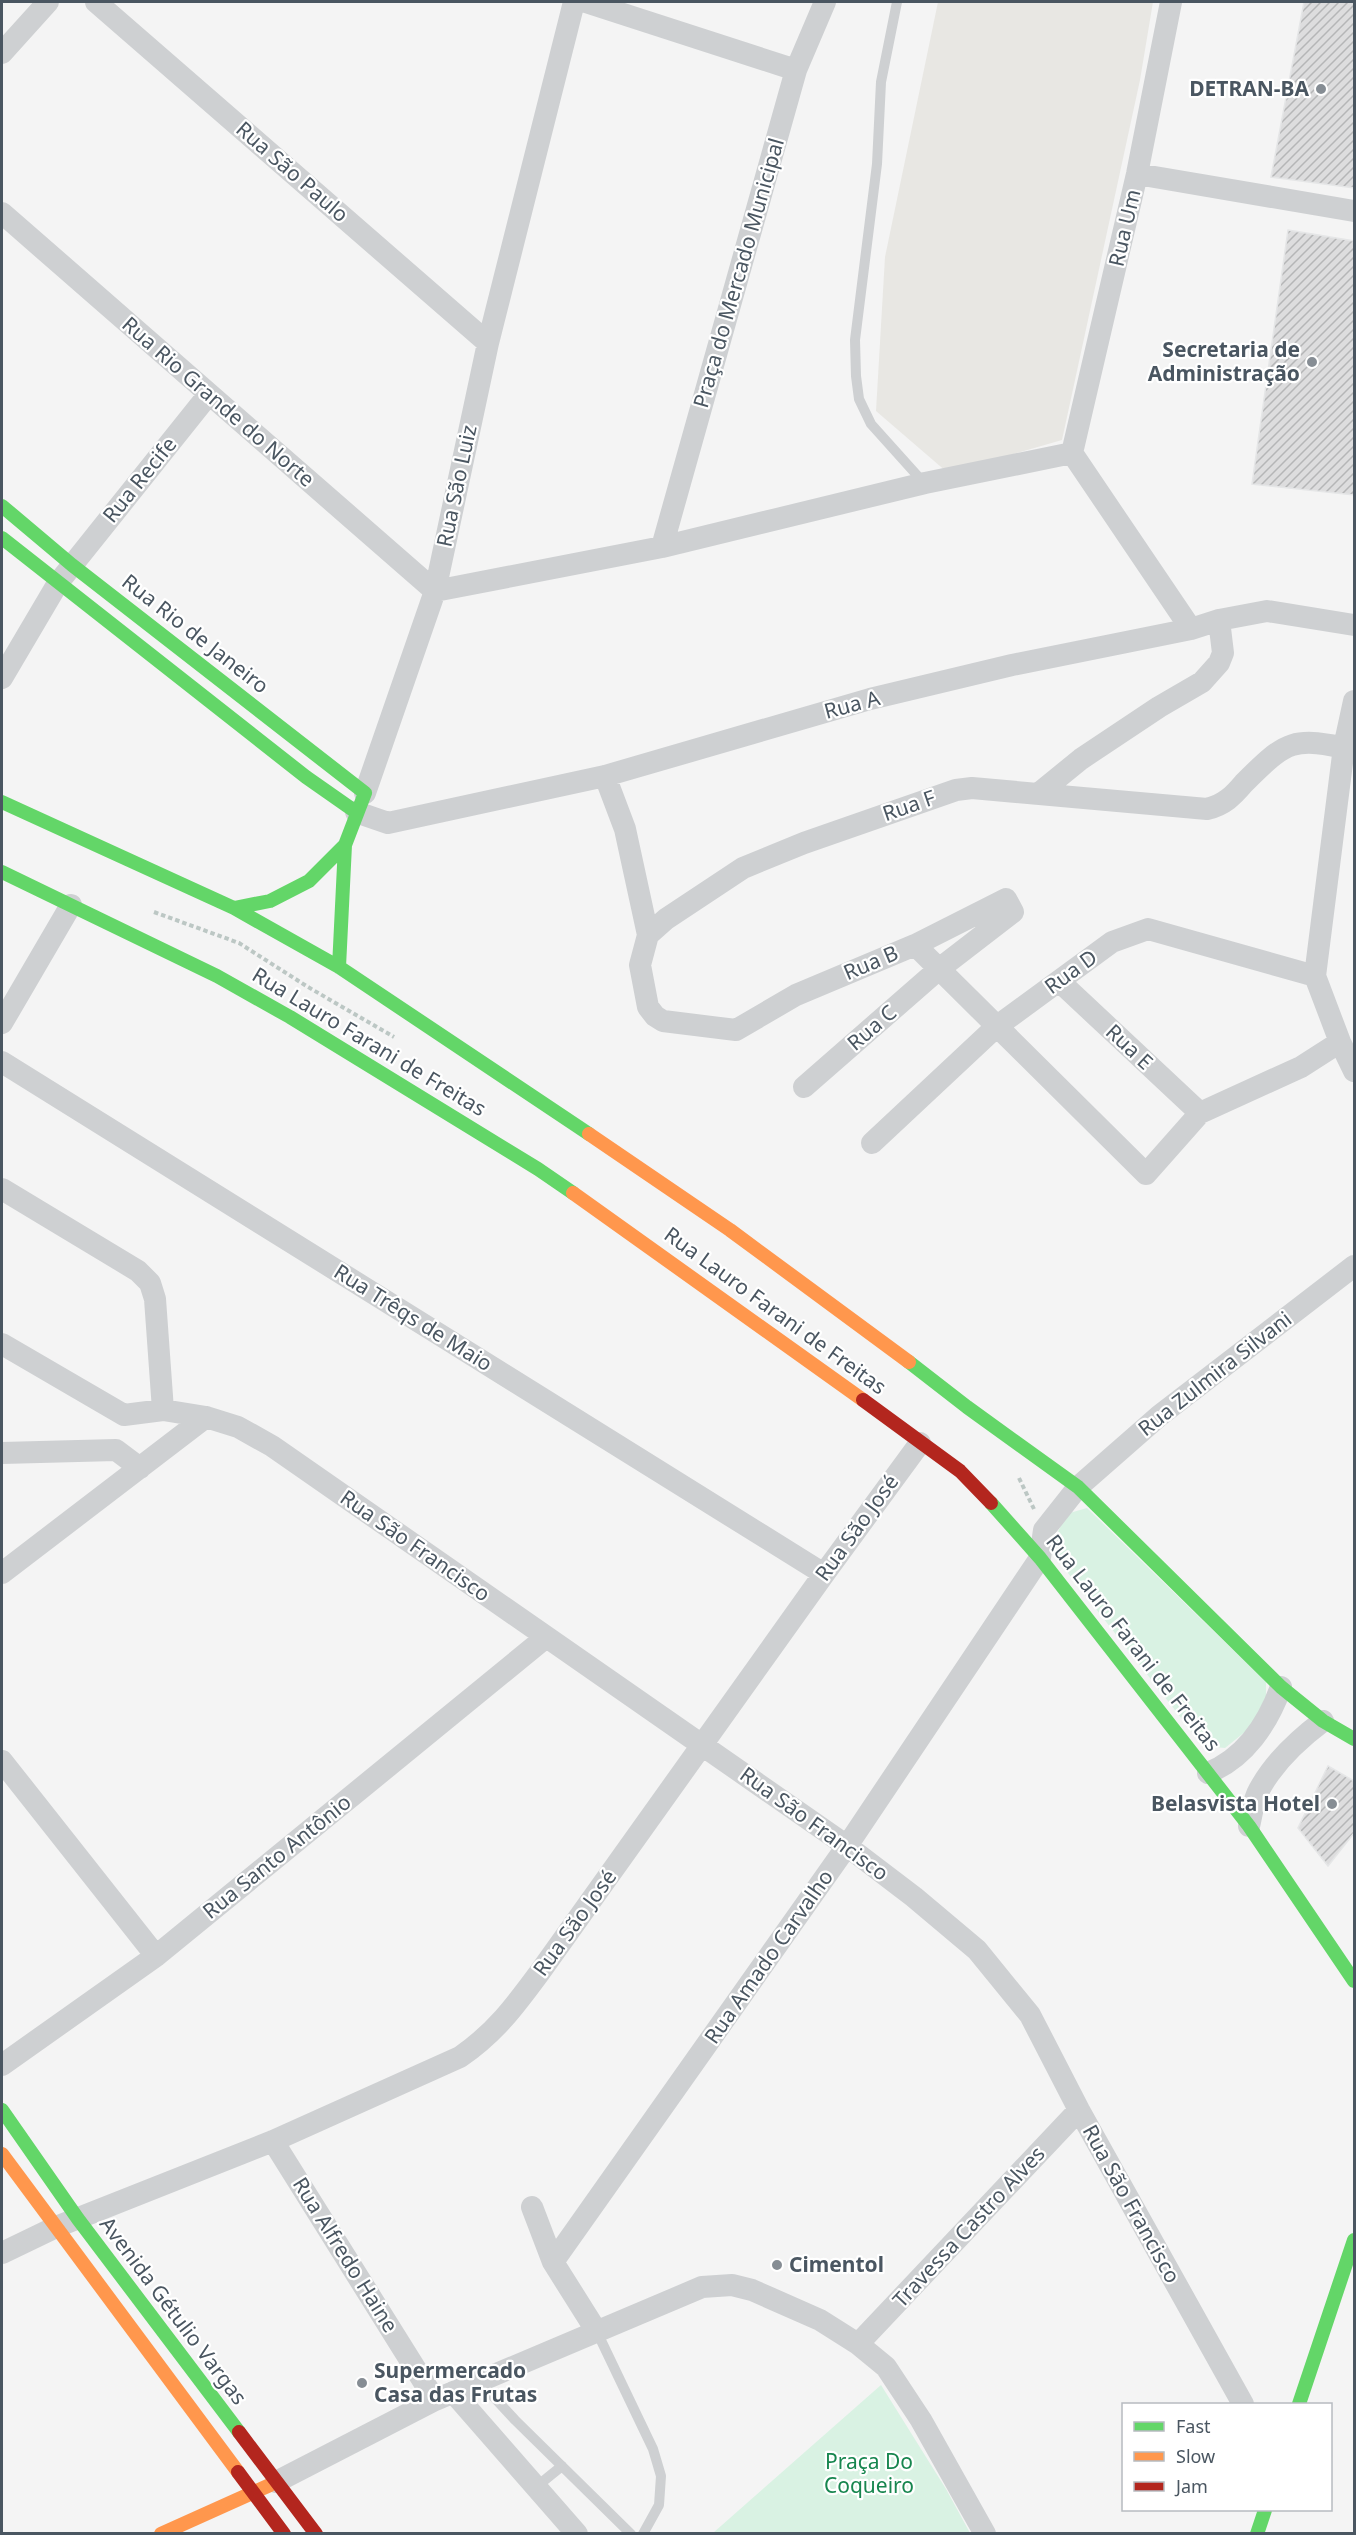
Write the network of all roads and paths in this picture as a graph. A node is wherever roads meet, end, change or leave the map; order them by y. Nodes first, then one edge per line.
1 (48, 2) edge
2 (96, 2) edge
3 (574, 2) edge
4 (586, 2) edge
5 (825, 2) edge
6 (897, 2) edge
7 (1171, 2) edge
8 (2, 53) edge
9 (796, 70) junction
10 (1137, 174) junction
11 (1354, 211) edge
12 (2, 213) edge
13 (488, 343) junction
14 (209, 394) junction
15 (1072, 453) junction
16 (925, 483) junction
17 (2, 506) edge
18 (2, 537) edge
19 (662, 547) junction
20 (72, 565) junction
21 (58, 584) junction
22 (435, 591) junction
23 (1219, 620) junction
24 (1354, 625) edge
25 (1191, 629) junction
26 (2, 678) edge
27 (1354, 701) edge
28 (1349, 748) edge
29 (605, 776) junction
30 (1038, 794) junction
31 (2, 802) edge
32 (360, 802) junction
33 (345, 845) junction
34 (2, 872) edge
35 (1006, 898) joint
36 (71, 905) junction
37 (234, 908) junction
38 (145, 909) dead end
39 (648, 934) junction
40 (915, 945) junction
41 (339, 967) junction
42 (939, 969) junction
43 (1315, 976) junction
44 (1059, 981) junction
45 (2, 1023) edge
46 (996, 1027) junction
47 (396, 1038) dead end
48 (1340, 1042) junction
49 (2, 1062) edge
50 (1354, 1071) edge
51 (804, 1087) dead end
52 (1200, 1113) junction
53 (872, 1143) dead end
54 (2, 1189) edge
55 (1354, 1266) edge
56 (2, 1344) edge
57 (163, 1410) junction
58 (124, 1415) junction
59 (206, 1418) junction
60 (920, 1443) junction
61 (116, 1450) junction
62 (2, 1453) edge
63 (140, 1468) junction
64 (1012, 1473) dead end
65 (1021, 1481) dead end
66 (1078, 1487) junction
67 (1040, 1558) junction
68 (2, 1573) edge
69 (824, 1574) junction
70 (545, 1638) junction
71 (1281, 1687) junction
72 (1323, 1721) junction
73 (1354, 1739) edge
74 (702, 1745) junction
75 (2, 1761) edge
76 (1208, 1773) junction
77 (1249, 1827) junction
78 (847, 1846) junction
79 (156, 1956) junction
80 (1354, 1982) edge
81 (2, 2065) edge
82 (2, 2110) edge
83 (1079, 2110) junction
84 (273, 2141) junction
85 (2, 2154) edge
86 (532, 2207) dead end
87 (78, 2219) junction
88 (56, 2228) junction
89 (1354, 2240) edge
90 (2, 2253) edge
91 (553, 2262) junction
92 (144, 2308) junction
93 (127, 2323) junction
94 (597, 2332) junction
95 (858, 2344) junction
96 (480, 2382) junction
97 (444, 2396) junction
98 (1242, 2403) edge
99 (1299, 2403) edge
100 (562, 2466) junction
101 (276, 2482) junction
102 (536, 2487) junction
103 (253, 2494) junction
104 (1265, 2511) edge
105 (161, 2534) edge
106 (284, 2534) edge
107 (316, 2534) edge
108 (577, 2534) edge
109 (631, 2534) edge
110 (643, 2534) edge
111 (985, 2534) edge
112 (1257, 2534) edge

1 - 8 street
2 - 13 street, Rua São Paulo
3 - 13 street, Rua São Luiz
4 - 9 street
5 - 9 street, Praça do Mercado Municipal
6 - 16 lane
7 - 10 street, Rua Um
9 - 19 street, Praça do Mercado Municipal
10 - 11 street
10 - 15 street, Rua Um
12 - 14 street, Rua Rio Grande do Norte
13 - 22 street, Rua São Luiz
14 - 20 street, Rua Recife
14 - 22 street, Rua Rio Grande do Norte
15 - 16 street
15 - 25 street
16 - 19 street
17 - 20 street, Rua Rio de Janeiro
18 - 21 street
19 - 22 street
20 - 21 street, Rua Recife
20 - 32 street, Rua Rio de Janeiro
21 - 26 street, Rua Recife
21 - 32 street
22 - 32 street, Rua São Luiz
23 - 24 street, Rua A
23 - 25 street, Rua A
23 - 30 street
25 - 29 street, Rua A
27 - 28 street
28 - 30 street, Rua F
28 - 43 street
29 - 32 street, Rua A
29 - 39 street
30 - 39 street, Rua F
31 - 37 street, Rua Lauro Farani de Freitas
32 - 33 street, Rua São Luiz
33 - 37 street
33 - 41 street, Rua São Luiz
34 - 36 street, Rua Lauro Farani de Freitas
35 - 40 street, Rua B
35 - 42 street, Rua C
36 - 45 street
36 - 60 street, Rua Lauro Farani de Freitas
37 - 41 street, Rua Lauro Farani de Freitas
38 - 47 path
39 - 40 street, Rua B
40 - 42 street
41 - 66 street, Rua Lauro Farani de Freitas
42 - 46 street
42 - 51 street, Rua C
43 - 44 street, Rua D
43 - 48 street
44 - 46 street, Rua D
44 - 52 street, Rua E
46 - 52 street
46 - 53 street, Rua D
48 - 50 street
48 - 52 street
49 - 69 street, Rua Trêqs de Maio
54 - 57 street
55 - 66 street, Rua Zulmira Silvani
56 - 58 street
57 - 58 street
57 - 59 street
58 - 61 street
59 - 63 street
59 - 70 street, Rua São Francisco
60 - 67 street, Rua Lauro Farani de Freitas
60 - 69 street, Rua São José
61 - 62 street
61 - 63 street
63 - 68 street
64 - 65 path
66 - 67 street, Rua Zulmira Silvani
66 - 71 street, Rua Lauro Farani de Freitas
67 - 76 street, Rua Lauro Farani de Freitas
67 - 78 street, Rua Amado Carvalho
69 - 74 street, Rua São José
70 - 74 street, Rua São Francisco
70 - 79 street, Rua Santo Antônio
71 - 72 street, Rua Lauro Farani de Freitas
71 - 76 street
72 - 73 street, Rua Lauro Farani de Freitas
72 - 77 street
74 - 78 street, Rua São Francisco
74 - 84 street, Rua São José
75 - 79 street
76 - 77 street, Rua Lauro Farani de Freitas
77 - 80 street, Rua Lauro Farani de Freitas
78 - 83 street, Rua São Francisco
78 - 91 street, Rua Amado Carvalho
79 - 81 street, Rua Santo Antônio
82 - 87 street, Avenida Gétulio Vargas
83 - 95 street, Travessa Castro Alves
83 - 98 street, Rua São Francisco
84 - 87 street, Rua São José
84 - 97 street, Rua Alfredo Haine
85 - 88 street, Avenida Gétulio Vargas
86 - 91 street
87 - 88 street, Rua São José
87 - 92 street, Avenida Gétulio Vargas
88 - 90 street
88 - 93 street, Avenida Gétulio Vargas
89 - 99 street
91 - 94 street
92 - 93 street
92 - 101 street, Avenida Gétulio Vargas
93 - 103 street, Avenida Gétulio Vargas
94 - 95 street
94 - 96 street
94 - 110 lane
95 - 111 street
96 - 97 street
96 - 100 lane
97 - 101 street
97 - 102 street, Rua Alfredo Haine
100 - 102 lane
100 - 109 lane
101 - 103 street
101 - 107 street, Avenida Gétulio Vargas
102 - 108 street, Rua Alfredo Haine
103 - 105 street
103 - 106 street, Avenida Gétulio Vargas
104 - 112 street

